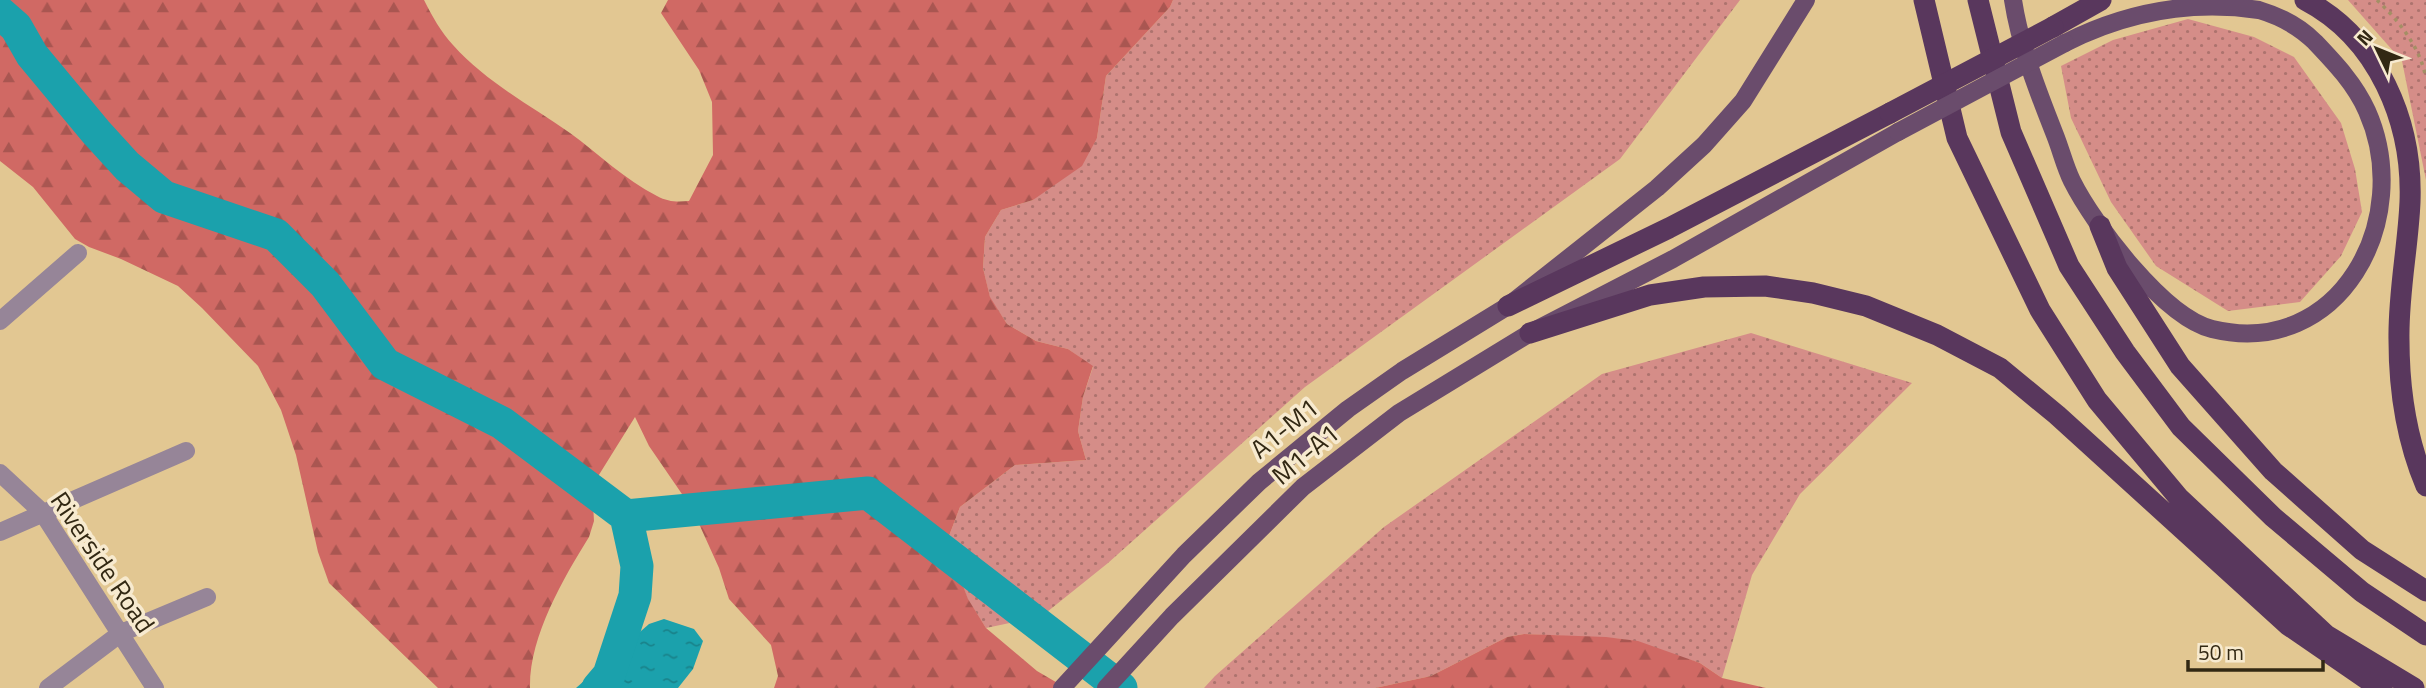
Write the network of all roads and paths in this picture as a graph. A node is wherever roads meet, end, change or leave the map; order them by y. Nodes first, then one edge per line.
1 (1806, 0) edge
2 (1924, 0) edge
3 (1978, 0) edge
4 (2013, 0) edge
5 (2101, 0) edge
6 (2305, 0) edge
7 (2376, 0) edge
8 (2059, 35) junction
9 (2426, 78) edge
10 (1894, 122) junction
11 (2100, 226) junction
12 (78, 253) dead end
13 (1508, 306) junction
14 (0, 321) edge
15 (1530, 333) junction
16 (186, 451) dead end
17 (0, 473) edge
18 (2426, 486) edge
19 (42, 512) junction
20 (0, 532) edge
21 (2426, 591) edge
22 (207, 597) dead end
23 (121, 633) junction
24 (2426, 635) edge
25 (48, 688) edge
26 (155, 688) edge
27 (1062, 688) edge
28 (1106, 688) edge
29 (2382, 688) edge
30 (2414, 688) edge

1 - 13 main road, A1-M1
2 - 30 highway
3 - 24 highway
4 - 11 main road
5 - 8 highway
6 - 18 highway
7 - 9 path
8 - 10 highway, bridge
8 - 11 main road
10 - 13 highway
10 - 15 main road, M1-A1
11 - 21 highway
12 - 14 street
13 - 27 main road, A1-M1
15 - 28 main road, M1-A1
15 - 29 highway
16 - 19 street
17 - 19 street, Riverside Road
19 - 20 street
19 - 23 street, Riverside Road
22 - 23 street
23 - 25 street
23 - 26 street, Riverside Road

